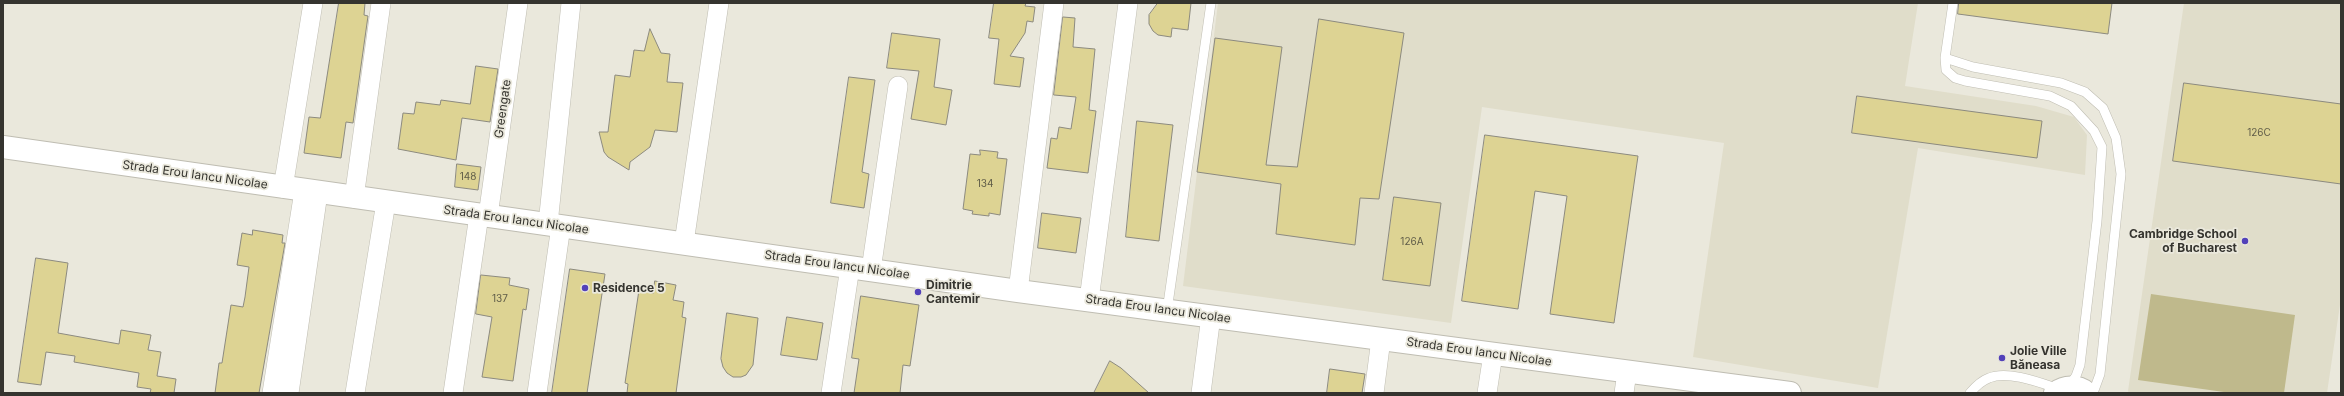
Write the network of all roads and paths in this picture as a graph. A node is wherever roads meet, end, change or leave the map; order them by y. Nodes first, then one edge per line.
1 (313, 3) edge
2 (381, 3) edge
3 (518, 3) edge
4 (571, 3) edge
5 (719, 3) edge
6 (1054, 3) edge
7 (1128, 3) edge
8 (1211, 3) edge
9 (1953, 3) edge
10 (1945, 58) junction
11 (898, 86) dead end
12 (3, 147) edge
13 (283, 188) junction
14 (311, 192) junction
15 (354, 198) junction
16 (386, 202) junction
17 (484, 215) junction
18 (554, 225) junction
19 (684, 243) junction
20 (861, 269) junction
21 (1018, 291) junction
22 (1089, 300) junction
23 (1167, 310) junction
24 (1211, 316) junction
25 (1381, 339) junction
26 (1493, 354) junction
27 (1627, 372) junction
28 (1684, 386) edge
29 (2068, 391) edge
30 (272, 393) edge
31 (289, 393) edge
32 (355, 393) edge
33 (453, 393) edge
34 (537, 393) edge
35 (831, 393) edge
36 (1201, 393) edge
37 (1374, 393) edge
38 (1487, 393) edge
39 (1624, 393) edge
40 (1790, 393) edge
41 (1970, 393) edge
42 (2093, 393) edge

1 - 13 street
2 - 15 street
3 - 17 street, Greengate
4 - 18 street
5 - 19 street
6 - 21 street
7 - 22 street
8 - 23 lane
9 - 10 lane
10 - 29 lane
10 - 42 lane
11 - 20 street
12 - 13 street, Strada Erou Iancu Nicolae
13 - 14 street, Strada Erou Iancu Nicolae
14 - 15 street, Strada Erou Iancu Nicolae
14 - 30 street
14 - 31 street
15 - 16 street, Strada Erou Iancu Nicolae
16 - 17 street, Strada Erou Iancu Nicolae
16 - 32 street
17 - 18 street, Strada Erou Iancu Nicolae
17 - 33 street, Greengate
18 - 19 street, Strada Erou Iancu Nicolae
18 - 34 street
19 - 20 street, Strada Erou Iancu Nicolae
20 - 21 street, Strada Erou Iancu Nicolae
20 - 35 street
21 - 22 street, Strada Erou Iancu Nicolae
22 - 23 street, Strada Erou Iancu Nicolae
23 - 24 street, Strada Erou Iancu Nicolae
24 - 25 street, Strada Erou Iancu Nicolae
24 - 36 street
25 - 26 street, Strada Erou Iancu Nicolae
25 - 37 street
26 - 27 street, Strada Erou Iancu Nicolae
26 - 38 street
27 - 28 street, Strada Erou Iancu Nicolae
27 - 39 street
28 - 40 street, Strada Erou Iancu Nicolae
29 - 41 lane

